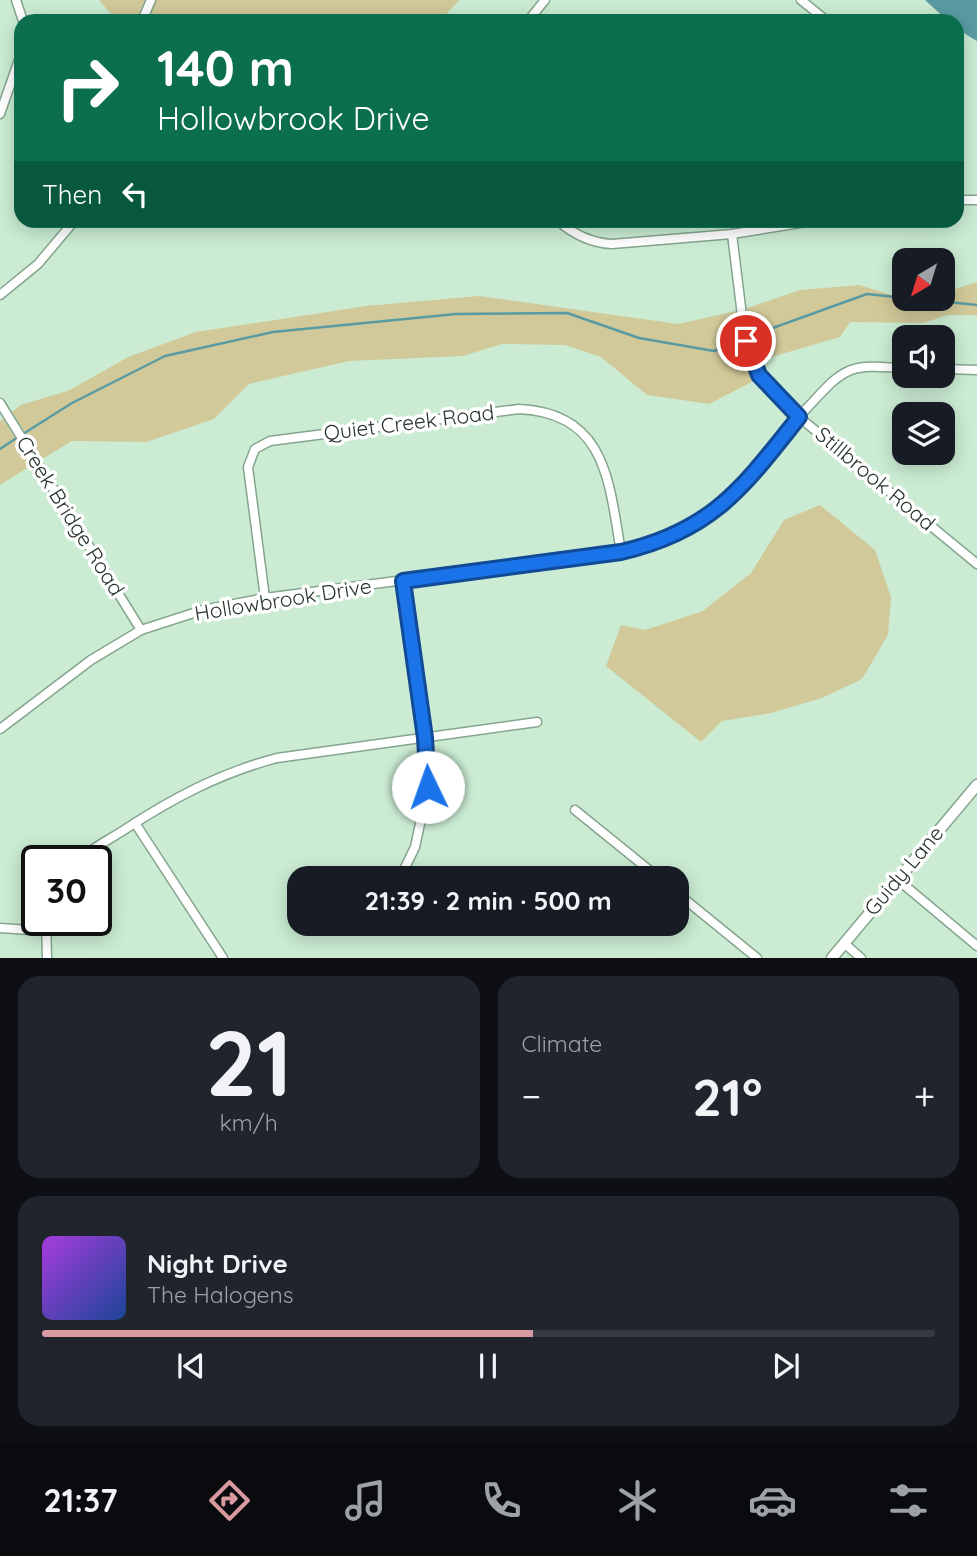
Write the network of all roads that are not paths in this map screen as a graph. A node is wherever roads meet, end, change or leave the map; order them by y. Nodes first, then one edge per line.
1 (545, 0) edge
2 (801, 0) edge
3 (534, 14) edge
4 (818, 14) edge
5 (14, 74) edge
6 (0, 114) edge
7 (68, 228) edge
8 (568, 228) edge
9 (769, 228) edge
10 (732, 234) junction
11 (0, 295) edge
12 (892, 368) edge
13 (955, 369) edge
14 (977, 370) edge
15 (0, 403) edge
16 (799, 417) junction
17 (621, 552) junction
18 (977, 564) edge
19 (403, 581) junction
20 (265, 598) junction
21 (141, 630) junction
22 (537, 722) dead end
23 (0, 729) edge
24 (425, 738) junction
25 (977, 785) edge
26 (575, 810) dead end
27 (135, 823) junction
28 (103, 845) edge
29 (406, 866) edge
30 (644, 866) edge
31 (897, 880) junction
32 (689, 903) edge
33 (0, 928) edge
34 (21, 929) edge
35 (45, 936) edge
36 (844, 943) junction
37 (977, 946) edge
38 (47, 957) edge
39 (223, 957) edge
40 (757, 957) edge
41 (832, 957) edge
42 (861, 957) edge

1 - 3 street
2 - 4 street
5 - 6 street
7 - 11 street
8 - 10 street
9 - 10 street
10 - 16 street, Stillbrook Road
12 - 16 street, Hollowbrook Drive
13 - 14 street
15 - 21 street, Creek Bridge Road
16 - 17 street, Hollowbrook Drive
16 - 18 street, Stillbrook Road
17 - 19 street, Hollowbrook Drive
17 - 20 street, Quiet Creek Road
19 - 20 street, Hollowbrook Drive
19 - 24 street
20 - 21 street, Hollowbrook Drive
21 - 23 street, Hollowbrook Drive
22 - 24 street
24 - 27 street
24 - 29 street
25 - 31 street, Guidy Lane
26 - 30 street
27 - 28 street
27 - 39 street
31 - 36 street, Guidy Lane
31 - 37 street
32 - 40 street
33 - 34 street
35 - 38 street
36 - 41 street, Guidy Lane
36 - 42 street

